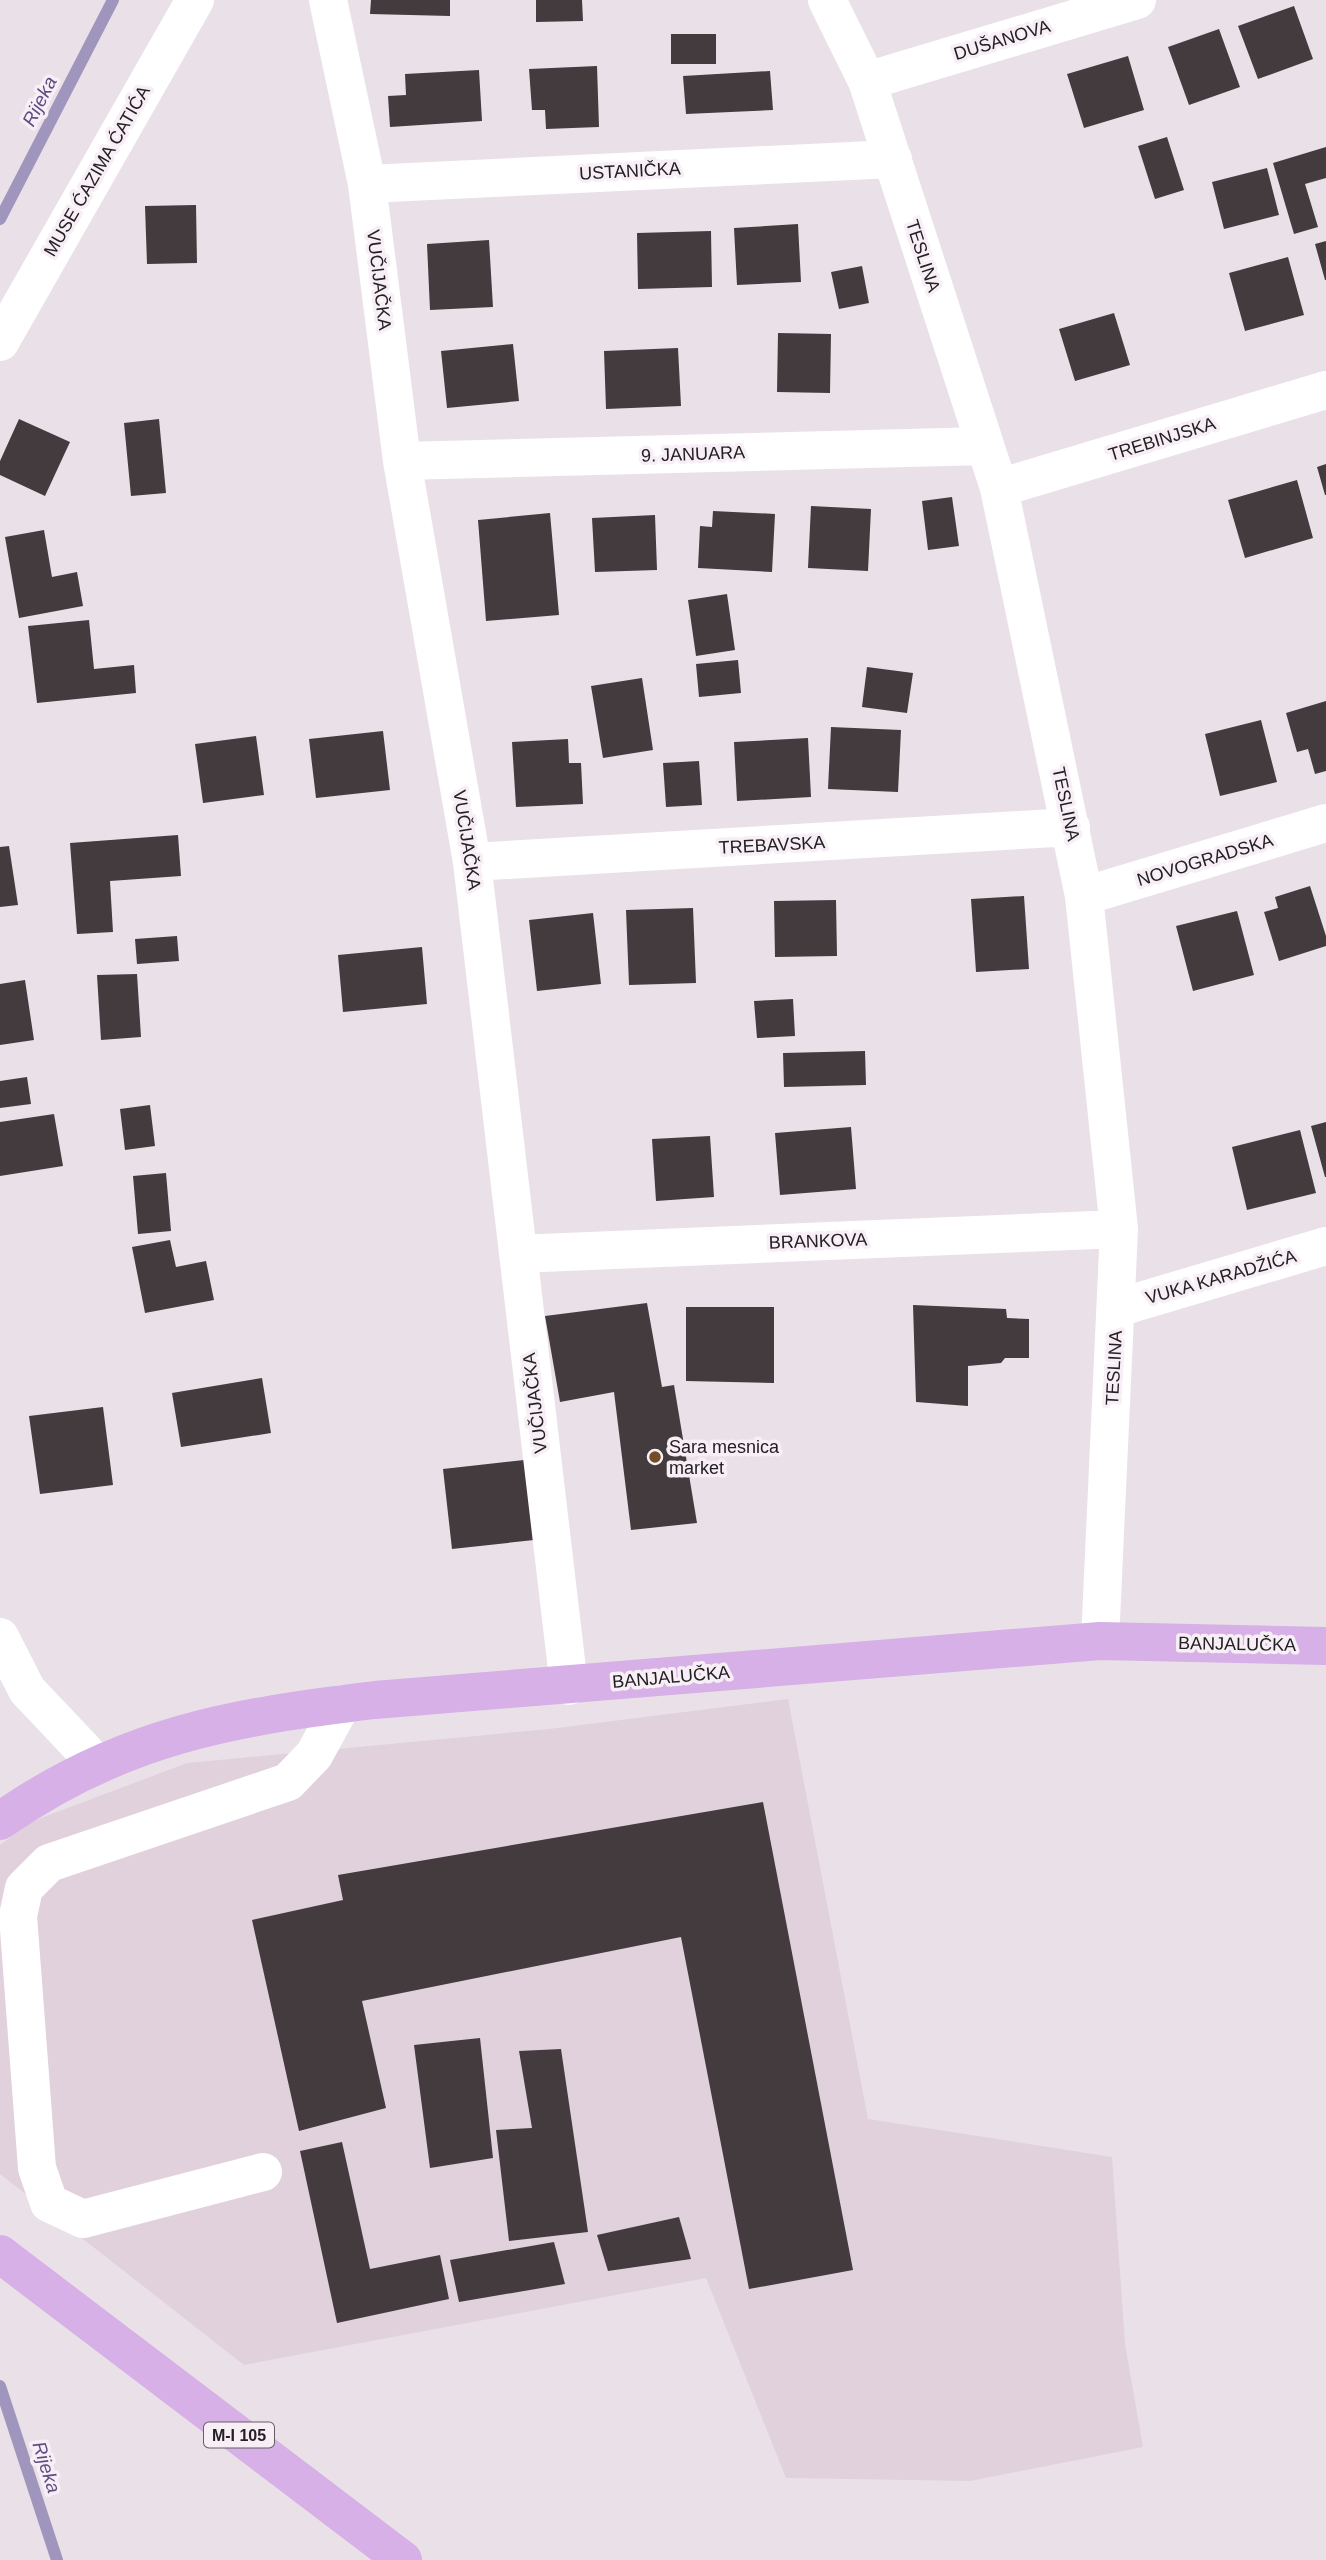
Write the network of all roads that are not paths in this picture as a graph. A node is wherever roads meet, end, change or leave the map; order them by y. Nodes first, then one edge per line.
1 (195, 0) edge
2 (328, 0) edge
3 (827, 0) edge
4 (1137, 0) edge
5 (867, 81) junction
6 (892, 159) junction
7 (367, 184) junction
8 (0, 342) edge
9 (1326, 390) edge
10 (984, 446) junction
11 (402, 461) junction
12 (999, 488) junction
13 (1326, 823) edge
14 (1071, 827) junction
15 (472, 862) junction
16 (1084, 896) junction
17 (1119, 1229) junction
18 (1326, 1246) edge
19 (518, 1254) junction
20 (1117, 1308) junction
21 (0, 1637) edge
22 (1100, 1641) junction
23 (1326, 1646) edge
24 (569, 1686) junction
25 (342, 1704) junction
26 (96, 1763) junction
27 (0, 1821) edge
28 (263, 2172) dead end
29 (0, 2255) edge
30 (403, 2560) edge

1 - 8 street, MUSE ĆAZIMA ĆATIĆA
2 - 7 street, VUČIJAČKA
3 - 5 street, TESLINA
4 - 5 street, DUŠANOVA
5 - 6 street, TESLINA
6 - 7 street, USTANIČKA
6 - 10 street, TESLINA
7 - 11 street, VUČIJAČKA
9 - 12 street, TREBINJSKA
10 - 11 street, 9. JANUARA
10 - 12 street, TESLINA
11 - 15 street, VUČIJAČKA
12 - 14 street, TESLINA
13 - 16 street, NOVOGRADSKA
14 - 15 street, TREBAVSKA
14 - 16 street, TESLINA
15 - 19 street, VUČIJAČKA
16 - 17 street, TESLINA
17 - 19 street, BRANKOVA
17 - 20 street, TESLINA
18 - 20 street, VUKA KARADŽIĆA
19 - 24 street, VUČIJAČKA
20 - 22 street, TESLINA
21 - 26 street
22 - 23 main road, BANJALUČKA
22 - 24 main road, BANJALUČKA
24 - 25 main road, BANJALUČKA
25 - 26 main road, BANJALUČKA
25 - 28 street
26 - 27 main road, BANJALUČKA
29 - 30 main road, M-I 105

